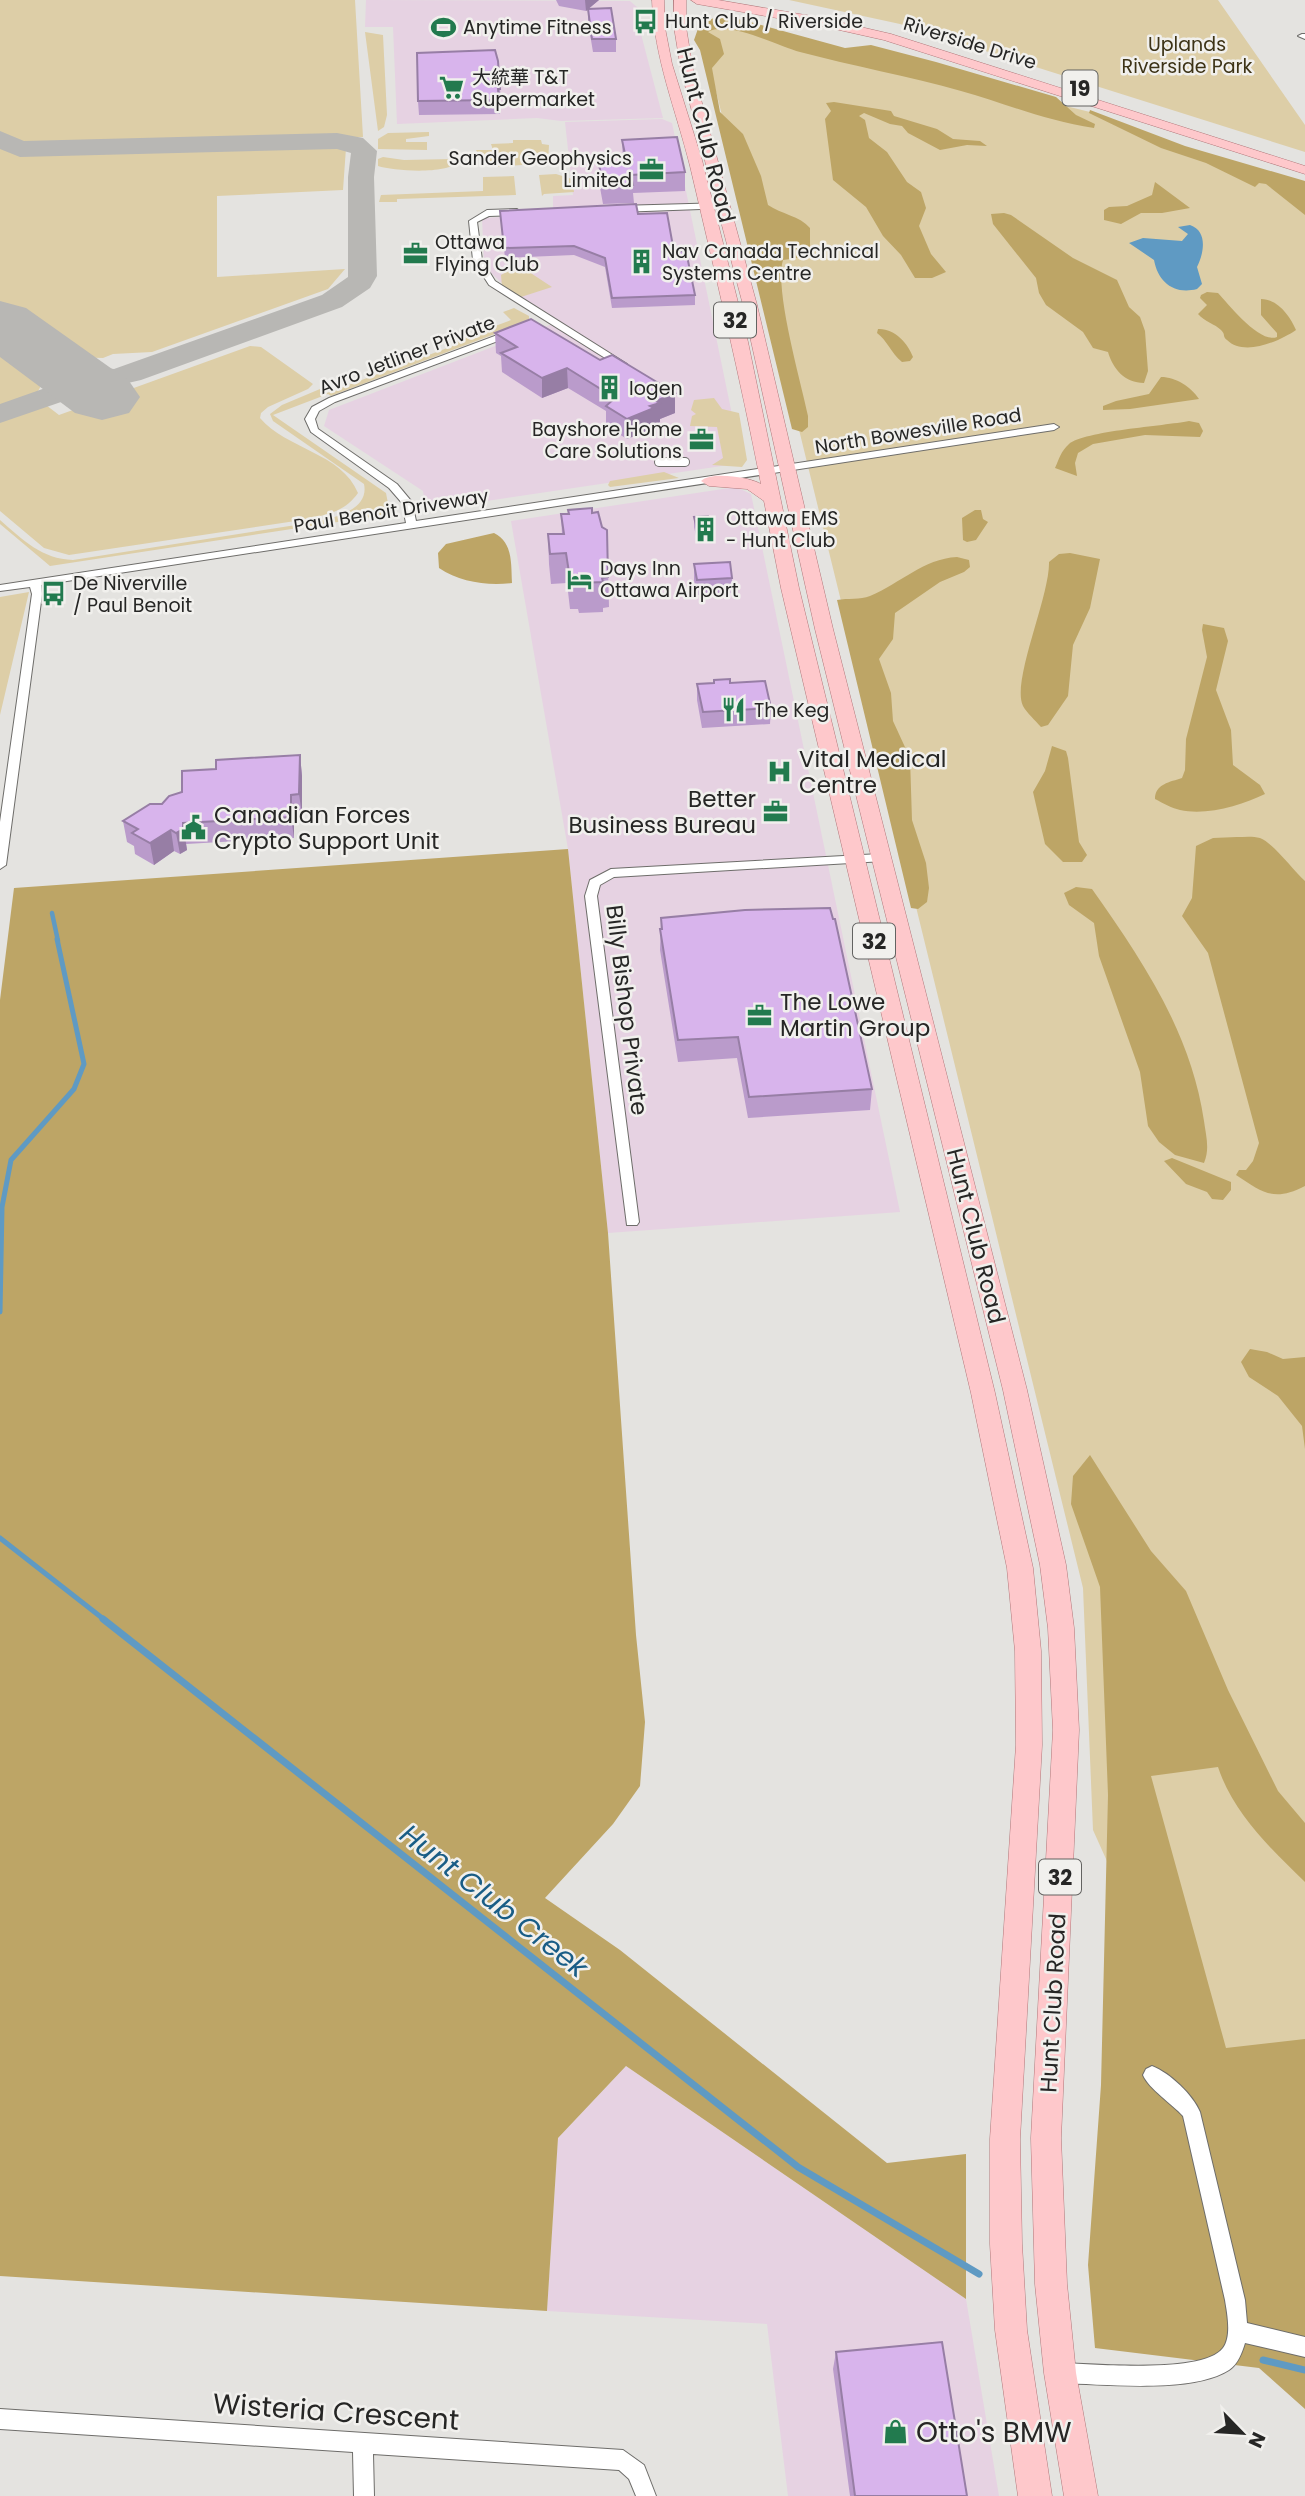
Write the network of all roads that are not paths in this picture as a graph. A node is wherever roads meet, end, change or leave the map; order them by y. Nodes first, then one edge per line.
1 (648, 0) edge
2 (680, 0) edge
3 (697, 0) edge
4 (752, 3) edge
5 (658, 5) edge
6 (680, 27) junction
7 (698, 112) junction
8 (682, 113) junction
9 (1305, 160) edge
10 (1305, 170) edge
11 (706, 206) junction
12 (725, 206) junction
13 (605, 209) edge
14 (530, 212) edge
15 (549, 320) junction
16 (536, 323) edge
17 (524, 328) edge
18 (636, 373) edge
19 (1054, 427) dead end
20 (659, 462) dead end
21 (680, 464) dead end
22 (787, 469) junction
23 (767, 472) junction
24 (709, 481) junction
25 (772, 499) junction
26 (412, 526) junction
27 (35, 583) junction
28 (0, 588) edge
29 (868, 859) junction
30 (0, 865) edge
31 (632, 1222) dead end
32 (1152, 2075) dead end
33 (1238, 2331) junction
34 (1305, 2347) edge
35 (1060, 2373) junction
36 (0, 2419) edge
37 (363, 2442) junction
38 (363, 2496) edge
39 (646, 2496) edge
40 (1035, 2496) edge
41 (1080, 2496) edge

1 - 5 main road
2 - 6 main road, Hunt Club Road / 32
3 - 4 main road, Riverside Drive / 19
4 - 6 main road
4 - 9 main road, Riverside Drive / 19
4 - 10 main road, Riverside Drive / 19
5 - 8 main road, Hunt Club Road / 32
6 - 7 main road, Hunt Club Road / 32
7 - 8 main road
7 - 12 main road, Hunt Club Road / 32
8 - 11 main road, Hunt Club Road / 32
11 - 12 street
11 - 13 street
11 - 23 main road, Hunt Club Road / 32
12 - 22 main road, Hunt Club Road / 32
14 - 15 street
15 - 16 street
15 - 18 street
17 - 26 street, Avro Jetliner Private
19 - 22 street, North Bowesville Road
20 - 21 street
22 - 23 street, Paul Benoit Driveway
22 - 29 main road, Hunt Club Road / 32
23 - 24 street, Paul Benoit Driveway
23 - 25 main road, Hunt Club Road / 32
24 - 25 main road
24 - 26 street, Paul Benoit Driveway
25 - 29 main road, Hunt Club Road / 32
26 - 27 street, Paul Benoit Driveway
27 - 28 street, Paul Benoit Driveway
27 - 30 street
29 - 31 street, Billy Bishop Private
29 - 35 main road, Hunt Club Road / 32
29 - 40 main road, Hunt Club Road / 32
32 - 33 street
33 - 34 street
33 - 35 street
35 - 41 main road, Hunt Club Road / 32
36 - 37 street, Wisteria Crescent
37 - 38 street
37 - 39 street, Wisteria Crescent

